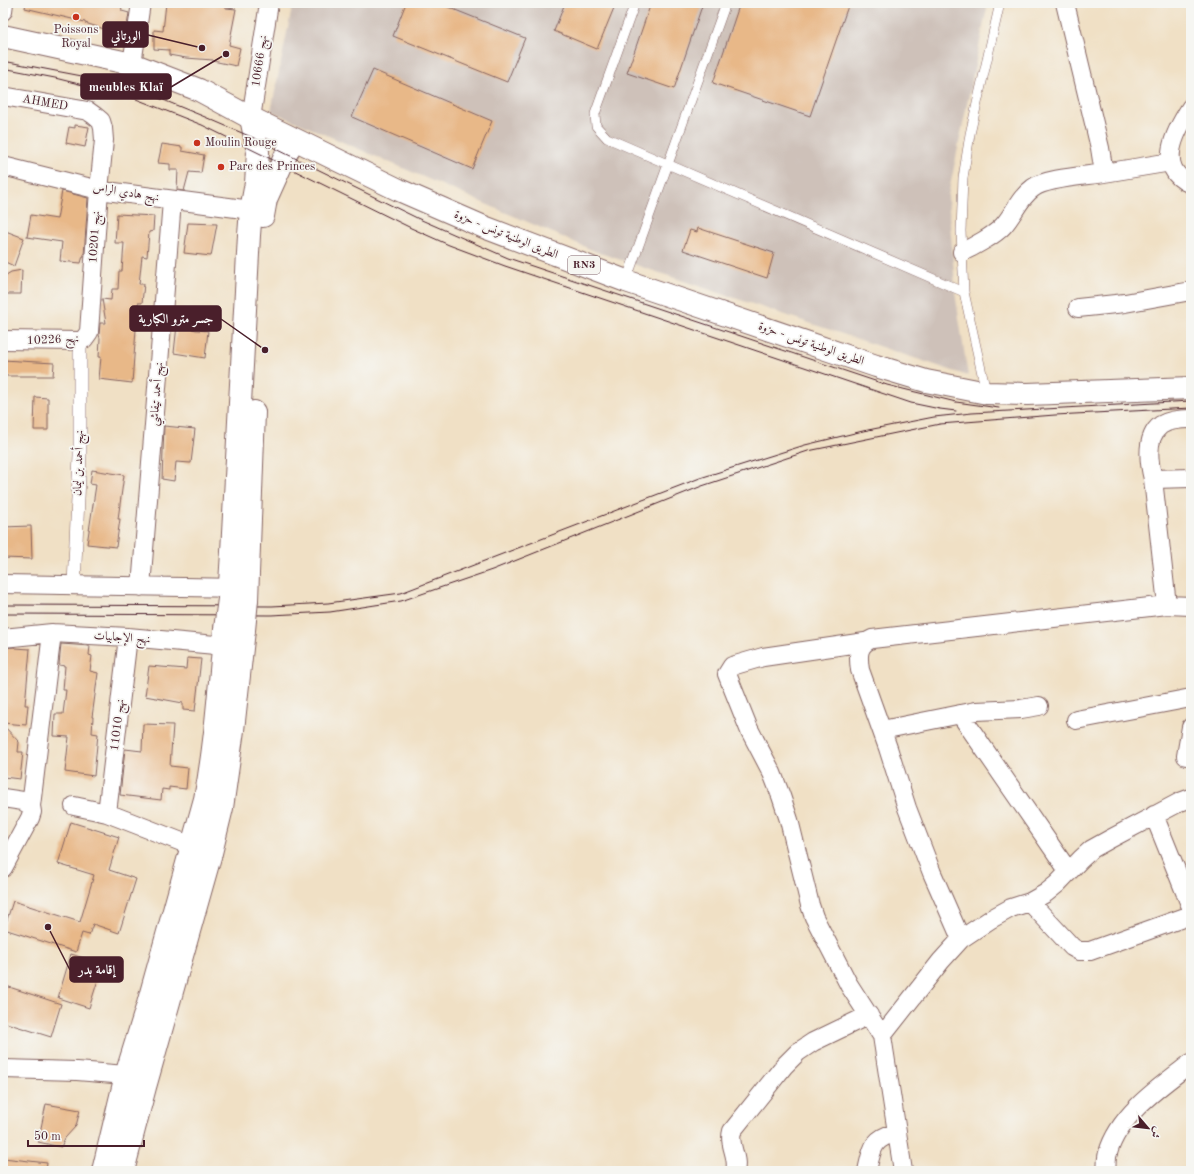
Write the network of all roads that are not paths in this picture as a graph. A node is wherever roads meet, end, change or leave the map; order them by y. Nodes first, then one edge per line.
1 (4, 3) edge
2 (141, 3) edge
3 (269, 3) edge
4 (635, 3) edge
5 (726, 3) edge
6 (1000, 3) edge
7 (1066, 3) edge
8 (3, 11) edge
9 (3, 36) edge
10 (132, 64) junction
11 (3, 96) edge
12 (1191, 107) edge
13 (88, 111) joint
14 (251, 118) junction
15 (293, 139) junction
16 (1171, 162) junction
17 (668, 164) junction
18 (3, 166) edge
19 (1104, 173) junction
20 (1191, 184) edge
21 (99, 190) junction
22 (172, 201) junction
23 (251, 210) junction
24 (962, 252) junction
25 (626, 281) junction
26 (1191, 291) edge
27 (964, 292) junction
28 (91, 298) joint
29 (1078, 308) dead end
30 (3, 340) edge
31 (80, 342) junction
32 (1191, 388) edge
33 (987, 394) junction
34 (1191, 419) edge
35 (1191, 478) edge
36 (1153, 479) junction
37 (3, 584) edge
38 (74, 585) junction
39 (141, 587) junction
40 (238, 594) junction
41 (1167, 605) junction
42 (1191, 606) edge
43 (52, 633) junction
44 (128, 637) junction
45 (3, 638) edge
46 (234, 638) junction
47 (865, 642) junction
48 (1191, 698) edge
49 (1039, 706) dead end
50 (960, 714) junction
51 (1076, 720) dead end
52 (1191, 727) edge
53 (882, 730) junction
54 (1186, 756) dead end
55 (3, 798) edge
56 (1191, 798) edge
57 (31, 806) junction
58 (74, 806) dead end
59 (107, 813) junction
60 (1154, 815) junction
61 (202, 848) junction
62 (3, 868) edge
63 (1069, 872) junction
64 (1030, 902) junction
65 (1191, 907) edge
66 (1191, 915) edge
67 (961, 939) junction
68 (869, 1015) junction
69 (882, 1036) junction
70 (1191, 1063) edge
71 (3, 1069) edge
72 (126, 1075) junction
73 (896, 1133) junction
74 (103, 1171) edge
75 (123, 1171) edge
76 (735, 1171) edge
77 (867, 1171) edge
78 (902, 1171) edge
79 (1106, 1171) edge

1 - 8 street
2 - 10 street
3 - 14 street, نهج 10666
4 - 17 lane
5 - 17 lane
6 - 24 lane
7 - 19 street
9 - 10 main road, الطريق الوطنية تونس - حزوة / RN3
10 - 14 main road, الطريق الوطنية تونس - حزوة / RN3
11 - 13 street, AHMED
12 - 16 street
13 - 21 street, نهج 10201
14 - 15 main road, الطريق الوطنية تونس - حزوة / RN3
14 - 23 main road
15 - 25 main road, الطريق الوطنية تونس - حزوة / RN3
15 - 40 main road
16 - 19 street
16 - 20 street
17 - 25 lane
17 - 27 lane
18 - 21 street, نهج هادي الراس
19 - 24 street
21 - 22 street, نهج هادي الراس
21 - 28 street, نهج 10201
22 - 23 street, نهج هادي الراس
22 - 39 street, نهج أحمد تيفاشي
23 - 40 main road
24 - 27 lane
25 - 33 main road, الطريق الوطنية تونس - حزوة / RN3
26 - 29 street
27 - 33 lane
28 - 31 street, نهج 10226
30 - 31 street, نهج 10226
31 - 38 street, نهج أحمد بن ليمان
32 - 33 main road, الطريق الوطنية تونس - حزوة / RN3
34 - 36 street
35 - 36 street
36 - 41 street
37 - 38 street
38 - 39 street
39 - 40 street
40 - 46 main road, bridge
41 - 42 street
41 - 47 street
43 - 44 street, نهج الإجابيات
43 - 45 street, نهج الإجابيات
43 - 57 street
44 - 46 street, نهج الإجابيات
44 - 59 street, نهج 11010
46 - 61 main road
47 - 53 street
47 - 68 street
48 - 51 street
49 - 50 street
50 - 53 street
50 - 63 street
52 - 54 street
53 - 67 street
55 - 57 street
56 - 60 street
57 - 62 street
58 - 59 street
59 - 61 street
60 - 63 street
60 - 65 street
61 - 72 main road
61 - 75 main road
63 - 64 street
64 - 66 street
64 - 67 street
67 - 69 street
68 - 69 street
68 - 76 street
69 - 73 street
70 - 79 street
71 - 72 street
72 - 74 main road
73 - 77 street
73 - 78 street

